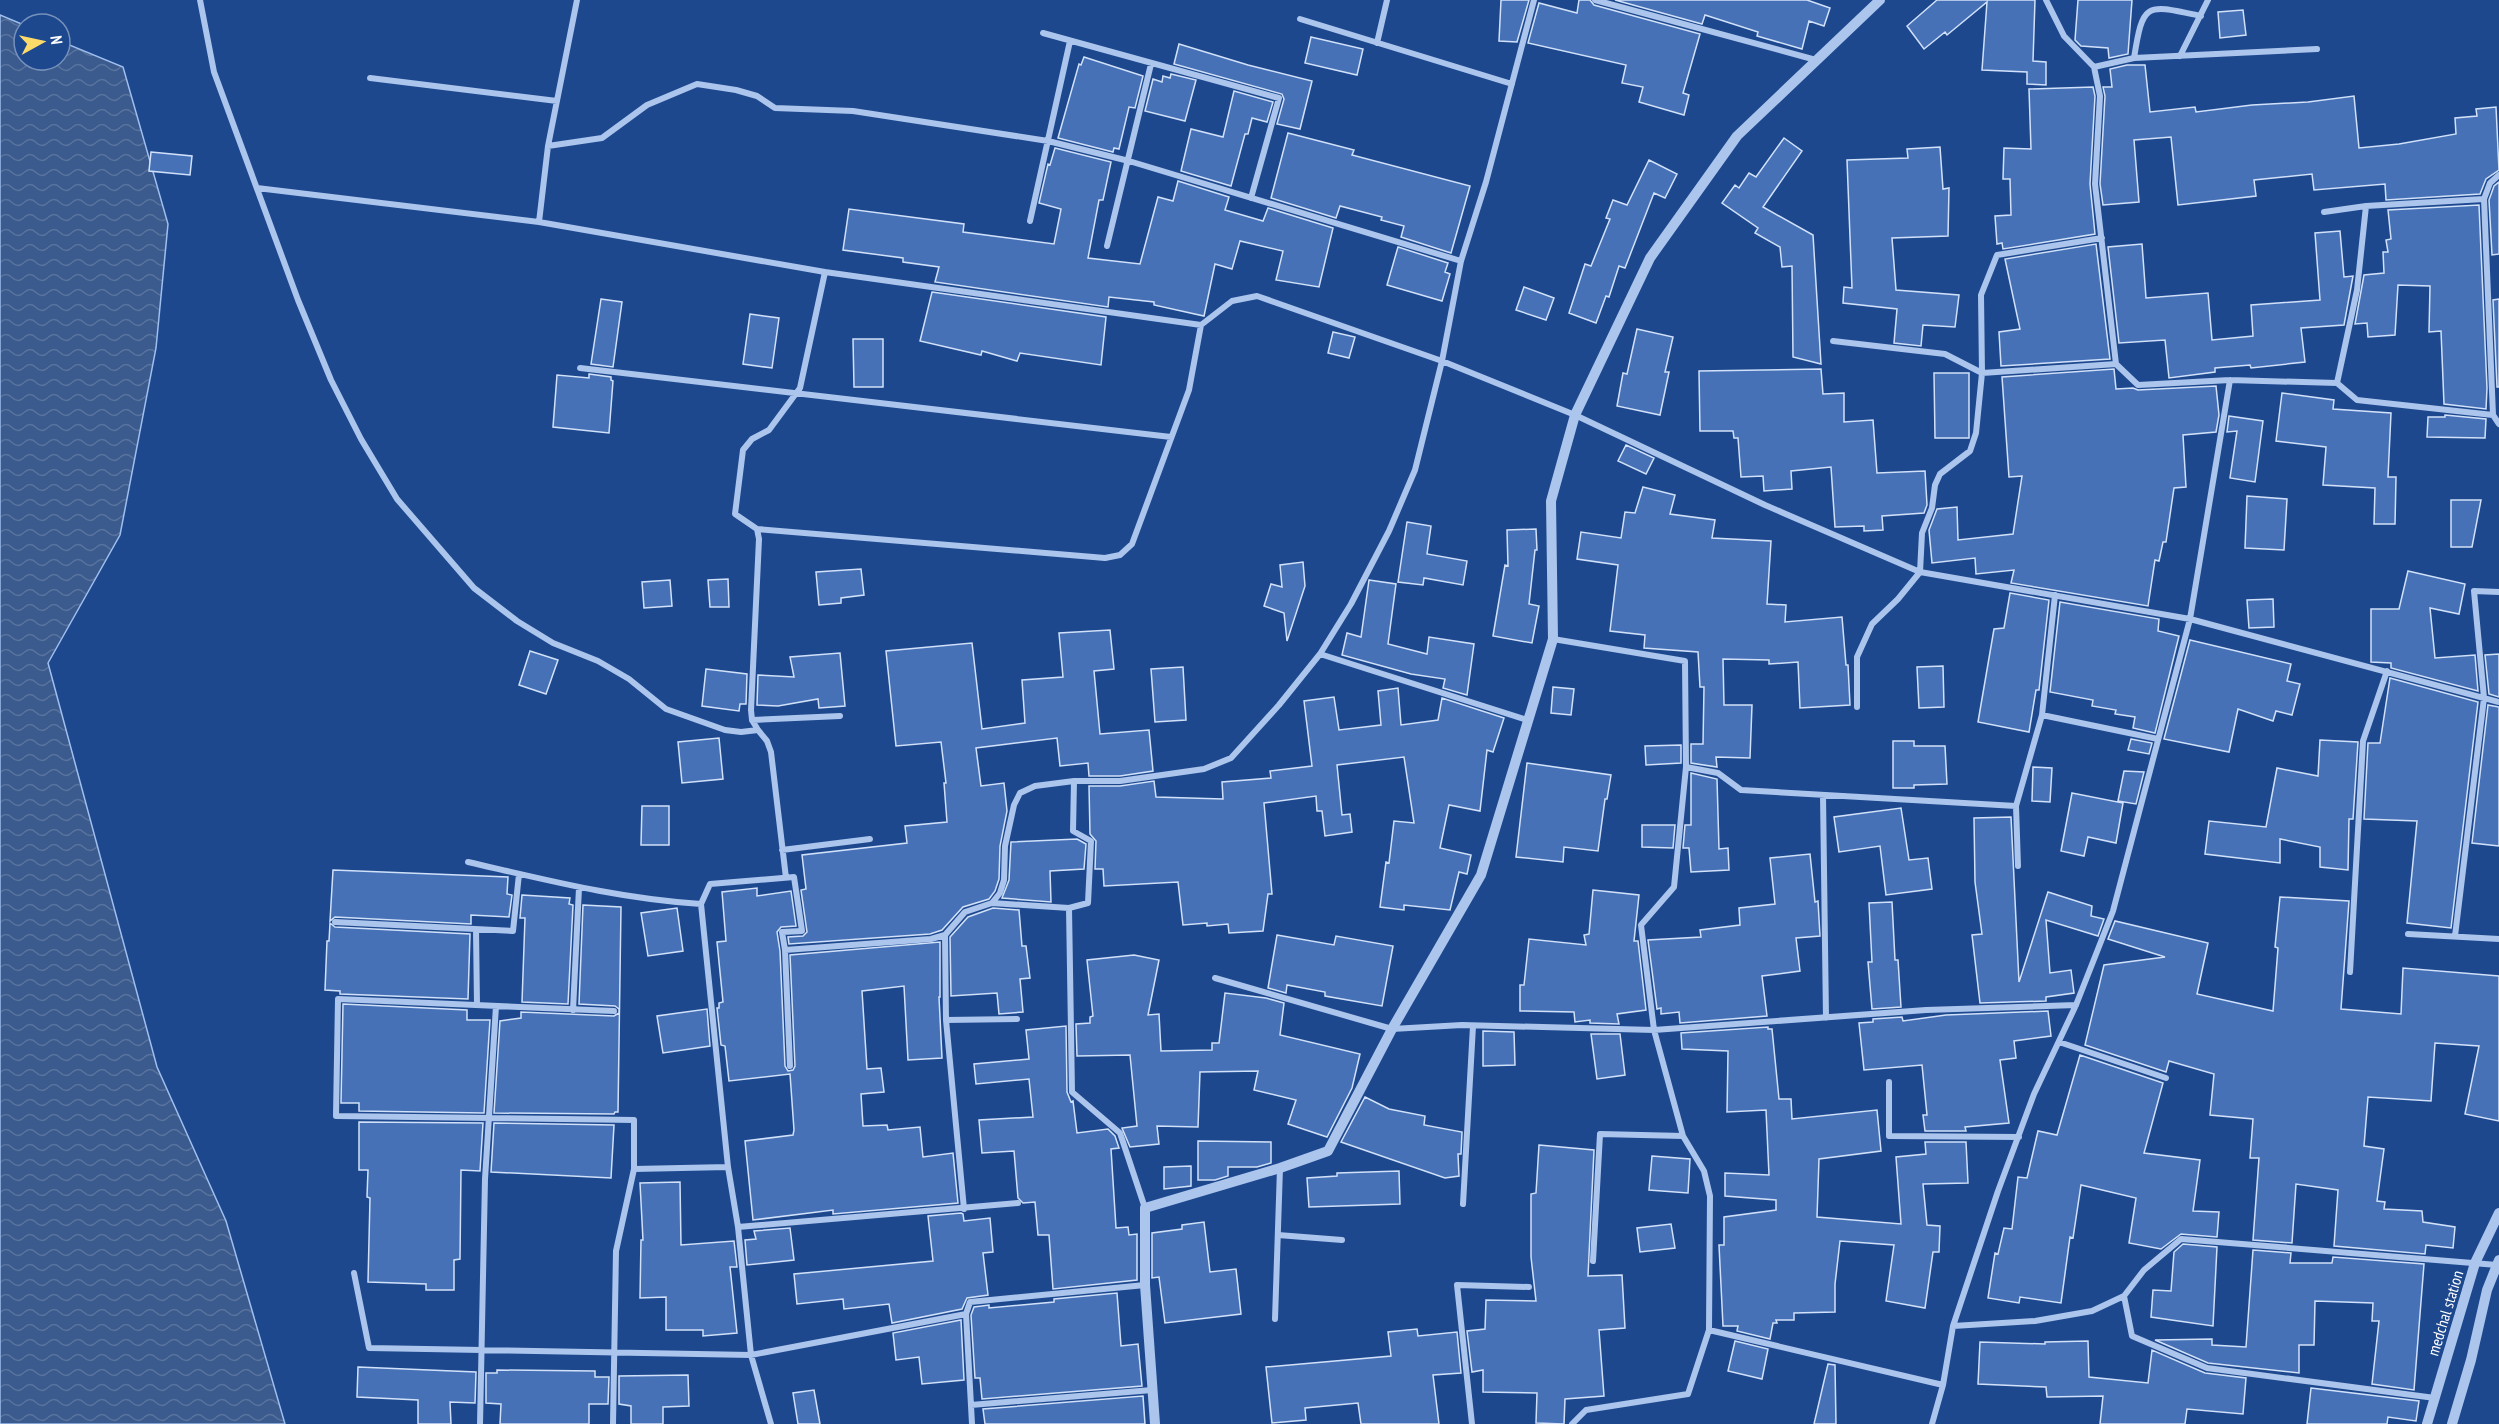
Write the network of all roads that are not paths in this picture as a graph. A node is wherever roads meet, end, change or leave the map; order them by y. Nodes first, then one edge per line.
1 (200, 0) edge
2 (577, 0) edge
3 (1387, 0) edge
4 (1534, 0) edge
5 (1595, 0) edge
6 (1880, 0) edge
7 (2046, 0) edge
8 (2208, 0) edge
9 (2201, 16) junction
10 (1300, 19) dead end
11 (1043, 33) dead end
12 (1070, 41) junction
13 (1377, 43) junction
14 (2317, 49) dead end
15 (2180, 56) junction
16 (2134, 58) junction
17 (1816, 60) junction
18 (1151, 64) junction
19 (2094, 67) junction
20 (370, 78) dead end
21 (1512, 84) junction
22 (557, 101) junction
23 (1048, 141) junction
24 (548, 146) junction
25 (1129, 161) junction
26 (2499, 175) edge
27 (257, 188) junction
28 (1251, 198) junction
29 (2484, 199) junction
30 (2366, 206) junction
31 (2324, 212) dead end
32 (1030, 221) dead end
33 (538, 222) junction
34 (2102, 238) junction
35 (1107, 246) dead end
36 (1461, 261) junction
37 (825, 272) junction
38 (1202, 325) junction
39 (1833, 341) dead end
40 (1442, 361) junction
41 (2116, 364) junction
42 (580, 368) dead end
43 (1982, 373) junction
44 (2230, 380) junction
45 (2337, 383) junction
46 (796, 394) junction
47 (1575, 415) junction
48 (2493, 415) junction
49 (2499, 424) edge
50 (1171, 437) junction
51 (757, 529) junction
52 (1920, 572) junction
53 (2499, 592) edge
54 (2055, 595) junction
55 (2190, 618) junction
56 (1553, 639) junction
57 (1320, 654) junction
58 (2387, 671) junction
59 (2484, 698) junction
60 (2499, 702) edge
61 (1857, 707) dead end
62 (2042, 715) junction
63 (840, 716) dead end
64 (752, 720) junction
65 (1527, 720) junction
66 (758, 730) junction
67 (2158, 739) junction
68 (1686, 767) junction
69 (1074, 781) junction
70 (1823, 795) junction
71 (2016, 806) junction
72 (870, 839) dead end
73 (782, 850) junction
74 (468, 862) dead end
75 (2018, 866) dead end
76 (519, 874) junction
77 (786, 878) junction
78 (579, 888) junction
79 (992, 903) junction
80 (701, 904) junction
81 (1069, 908) junction
82 (335, 922) dead end
83 (476, 930) junction
84 (945, 934) junction
85 (2408, 934) dead end
86 (2455, 936) junction
87 (2499, 939) edge
88 (785, 950) junction
89 (2350, 972) dead end
90 (1215, 978) dead end
91 (477, 1005) junction
92 (2076, 1005) junction
93 (496, 1006) junction
94 (573, 1010) junction
95 (614, 1011) dead end
96 (1827, 1018) junction
97 (1017, 1019) dead end
98 (946, 1020) junction
99 (1473, 1026) junction
100 (1392, 1029) junction
101 (1654, 1030) junction
102 (2059, 1042) junction
103 (790, 1066) dead end
104 (2166, 1078) dead end
105 (1888, 1083) dead end
106 (489, 1118) junction
107 (1683, 1136) junction
108 (2019, 1137) junction
109 (728, 1167) junction
110 (1280, 1168) junction
111 (634, 1169) junction
112 (1018, 1203) dead end
113 (1463, 1204) dead end
114 (1145, 1208) junction
115 (964, 1209) junction
116 (2499, 1213) edge
117 (738, 1227) junction
118 (1278, 1235) junction
119 (1342, 1240) dead end
120 (1593, 1261) dead end
121 (2475, 1263) junction
122 (2498, 1263) edge
123 (354, 1274) dead end
124 (1145, 1285) junction
125 (1529, 1287) dead end
126 (2124, 1296) junction
127 (966, 1314) junction
128 (1275, 1319) dead end
129 (1953, 1326) junction
130 (1709, 1330) junction
131 (481, 1349) junction
132 (615, 1353) junction
133 (751, 1355) junction
134 (1943, 1385) junction
135 (1152, 1390) junction
136 (2435, 1398) junction
137 (971, 1405) junction
138 (480, 1424) edge
139 (613, 1424) edge
140 (771, 1424) edge
141 (972, 1424) edge
142 (1155, 1424) edge
143 (1472, 1424) edge
144 (1572, 1424) edge
145 (1932, 1424) edge
146 (2427, 1424) edge
147 (2452, 1424) edge

1 - 27 street
2 - 22 street
3 - 13 street
4 - 21 street
5 - 17 street
6 - 17 street
7 - 19 street
8 - 9 street
9 - 15 street
9 - 16 street
10 - 13 street
11 - 12 street
12 - 18 street
12 - 23 street
13 - 21 street
14 - 15 street
15 - 16 street
16 - 19 street
17 - 47 street
18 - 25 street
18 - 28 street
19 - 34 street
20 - 22 street
21 - 36 street
22 - 24 street
23 - 24 street
23 - 25 street
23 - 32 street
24 - 33 street
25 - 28 street
25 - 35 street
26 - 29 street
27 - 33 street
27 - 66 street
28 - 36 street
29 - 30 street
29 - 48 street
30 - 31 street
30 - 45 street
33 - 37 street
34 - 41 street
34 - 43 street
36 - 40 street
37 - 38 street
37 - 46 street
38 - 40 street
38 - 50 street
39 - 43 street
40 - 47 street
40 - 57 street
41 - 43 street
41 - 44 street
42 - 46 street
43 - 52 street
44 - 45 street
44 - 55 street
45 - 48 street
46 - 50 street
46 - 51 street
47 - 52 street
47 - 56 street
48 - 49 street
50 - 51 street
51 - 64 street
52 - 54 street
52 - 61 street
53 - 59 street
54 - 55 street
54 - 62 street
55 - 58 street
55 - 67 street
56 - 65 street
56 - 68 street
57 - 65 street
57 - 69 street
58 - 59 street
58 - 89 street
59 - 60 street
59 - 86 street
62 - 67 street
62 - 71 street
63 - 64 street
64 - 66 street
65 - 100 street
66 - 73 street
67 - 92 street
68 - 70 street
68 - 101 street
69 - 79 street
69 - 81 street
70 - 71 street
70 - 96 street
71 - 75 street
72 - 73 street
73 - 77 street
74 - 76 street
76 - 78 street
76 - 83 street
77 - 80 street
77 - 88 street
78 - 80 street
78 - 94 street
79 - 81 street
79 - 84 street
80 - 109 street
81 - 114 street
82 - 83 street
83 - 91 street
84 - 88 street
84 - 98 street
85 - 86 street
86 - 87 street
88 - 103 street
90 - 100 street
91 - 93 street
91 - 106 street
92 - 96 street
92 - 102 street
93 - 94 street
93 - 106 street
94 - 95 street
96 - 101 street
97 - 98 street
98 - 115 street
99 - 100 street
99 - 101 street
99 - 113 street
100 - 110 street
101 - 107 street
102 - 104 street
102 - 108 street
105 - 108 street
106 - 111 street
106 - 131 street
107 - 120 street
107 - 130 street
108 - 129 street
109 - 111 street
109 - 117 street
110 - 114 street
110 - 118 street
111 - 132 street
112 - 115 street
114 - 124 street
115 - 117 street
116 - 121 street, medchal station
117 - 133 street
118 - 119 street
118 - 128 street
121 - 122 street
121 - 126 street
121 - 136 street, medchal station
122 - 147 street, medchal station
123 - 131 street
124 - 127 street
124 - 135 street
125 - 143 street
126 - 129 street
126 - 136 street
127 - 133 street
127 - 137 street
129 - 134 street
130 - 134 street
130 - 144 street
131 - 132 street
131 - 138 street
132 - 133 street
132 - 139 street
133 - 140 street
134 - 145 street
135 - 137 street
135 - 142 street
136 - 146 street, medchal station
137 - 141 street

